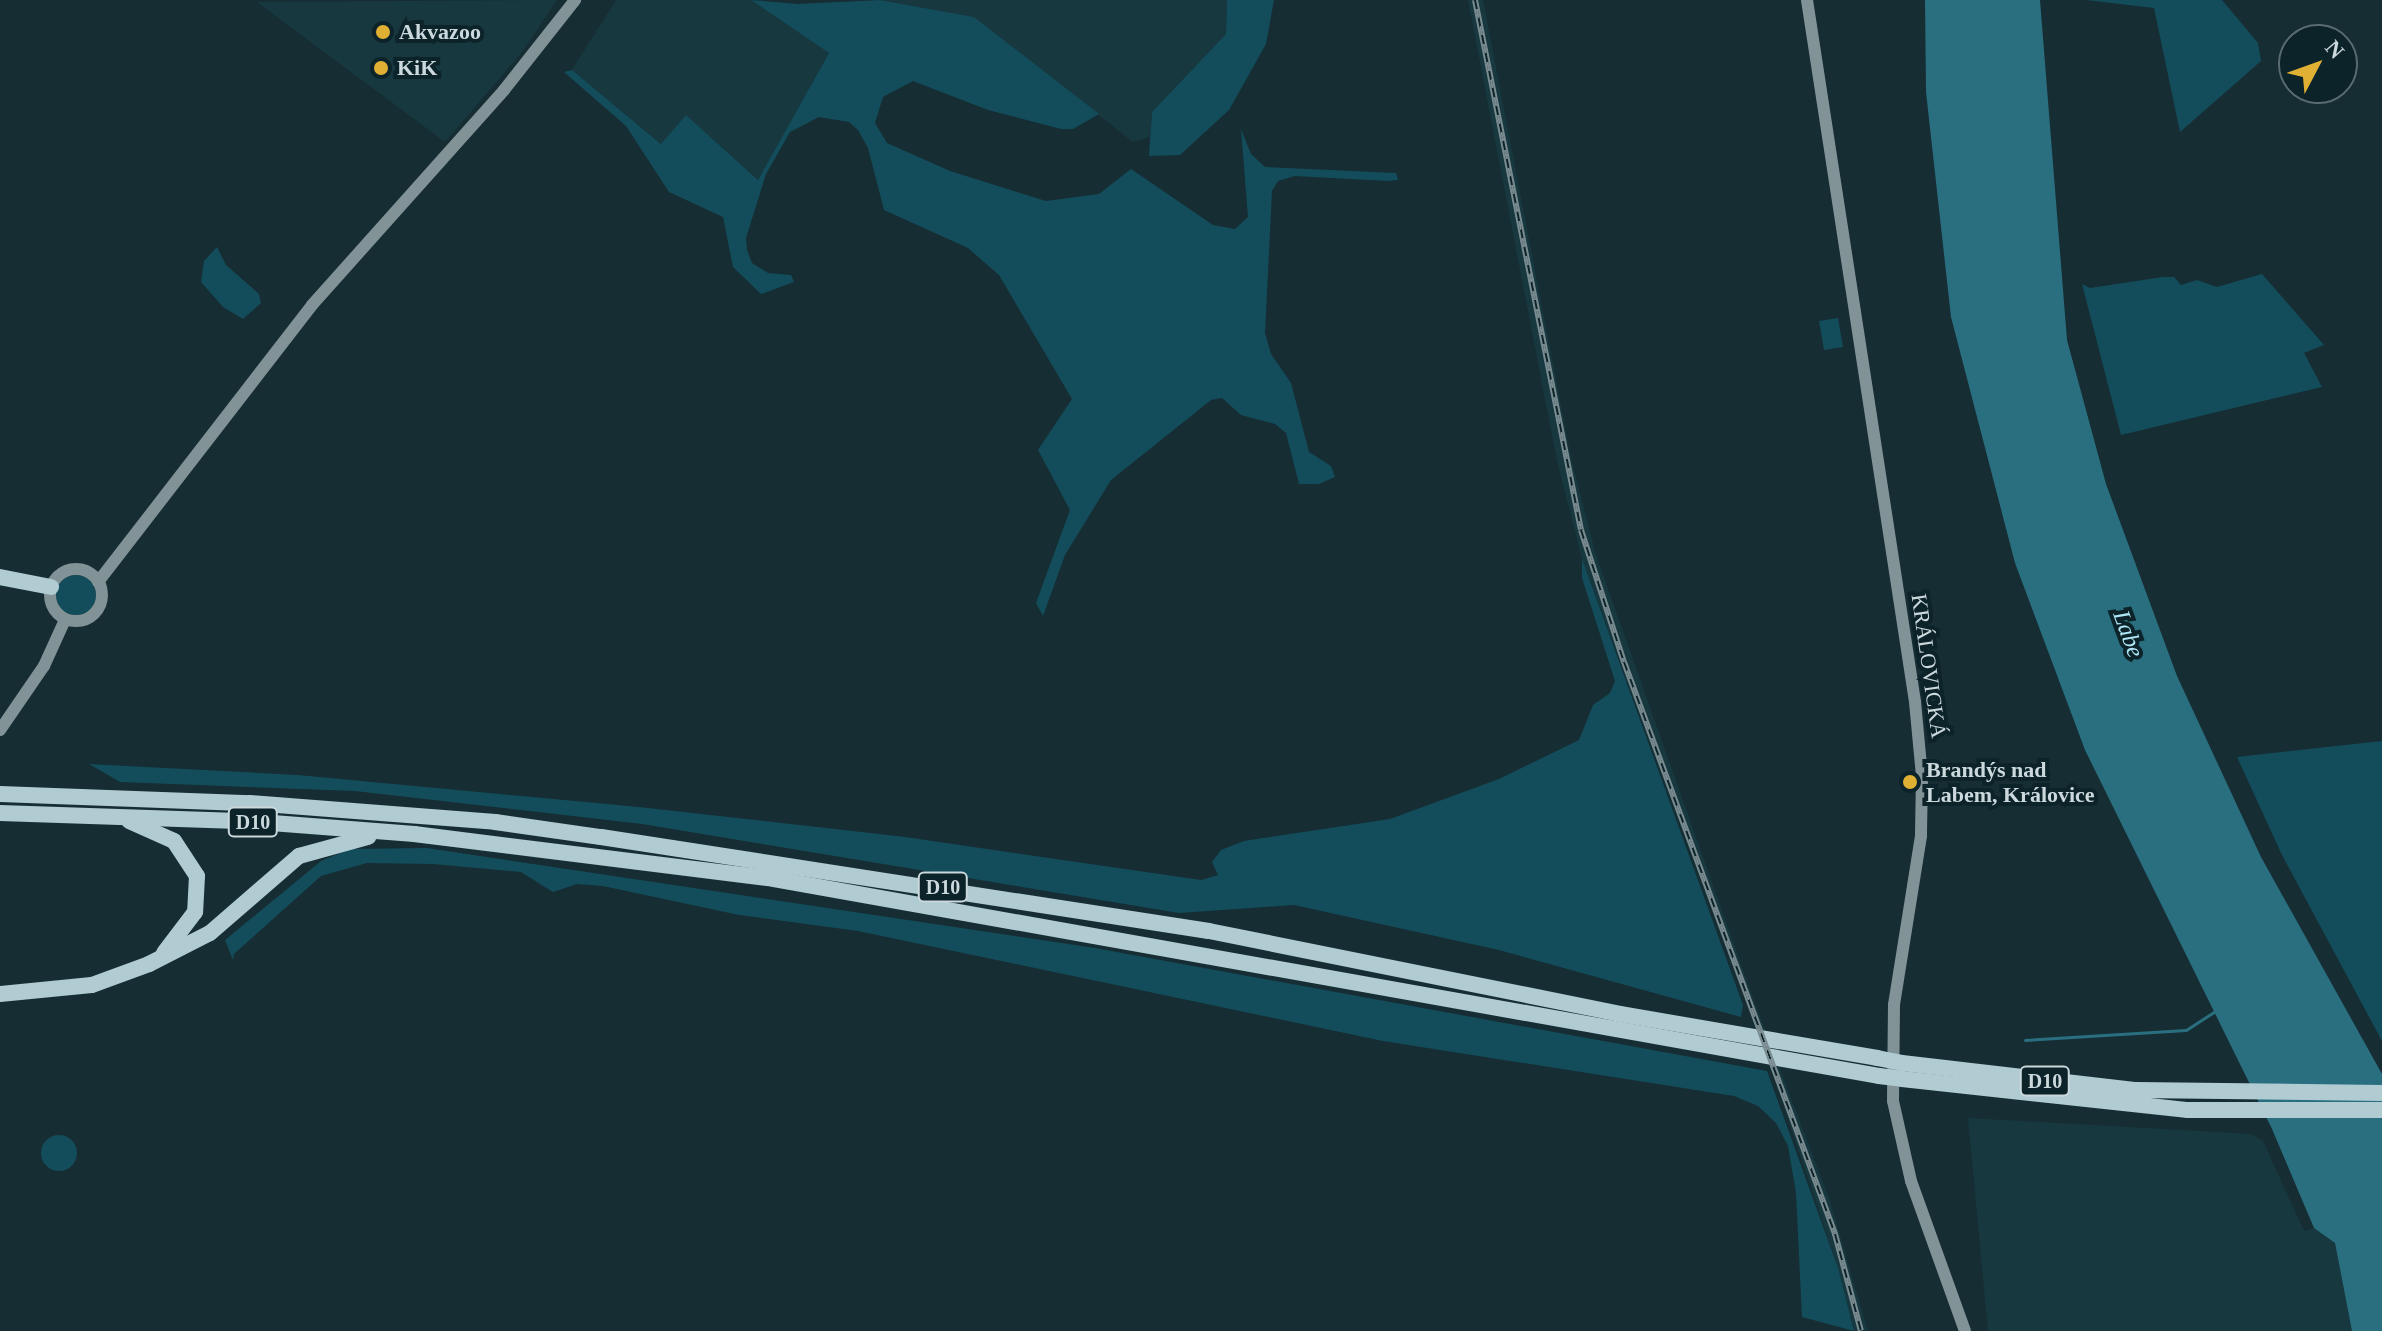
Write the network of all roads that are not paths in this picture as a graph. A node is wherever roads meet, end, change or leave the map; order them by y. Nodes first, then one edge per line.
1 (575, 0) edge
2 (1807, 0) edge
3 (0, 577) edge
4 (98, 582) junction
5 (51, 587) junction
6 (65, 620) junction
7 (0, 730) edge
8 (0, 794) edge
9 (0, 813) edge
10 (92, 814) junction
11 (414, 834) junction
12 (149, 964) junction
13 (0, 994) edge
14 (1902, 1071) junction
15 (2382, 1093) edge
16 (2188, 1101) junction
17 (2382, 1110) edge
18 (1965, 1331) edge

1 - 4 main road
2 - 18 main road, KRÁLOVICKÁ
3 - 5 highway
4 - 5 main road
4 - 6 main road
5 - 6 main road
6 - 7 main road
8 - 14 highway, D10, bridge
9 - 10 highway, D10
10 - 11 highway, D10
10 - 12 highway
11 - 12 highway
11 - 14 highway, D10, bridge
12 - 13 highway
14 - 16 highway, D10
15 - 16 highway, D10
16 - 17 highway, D10

